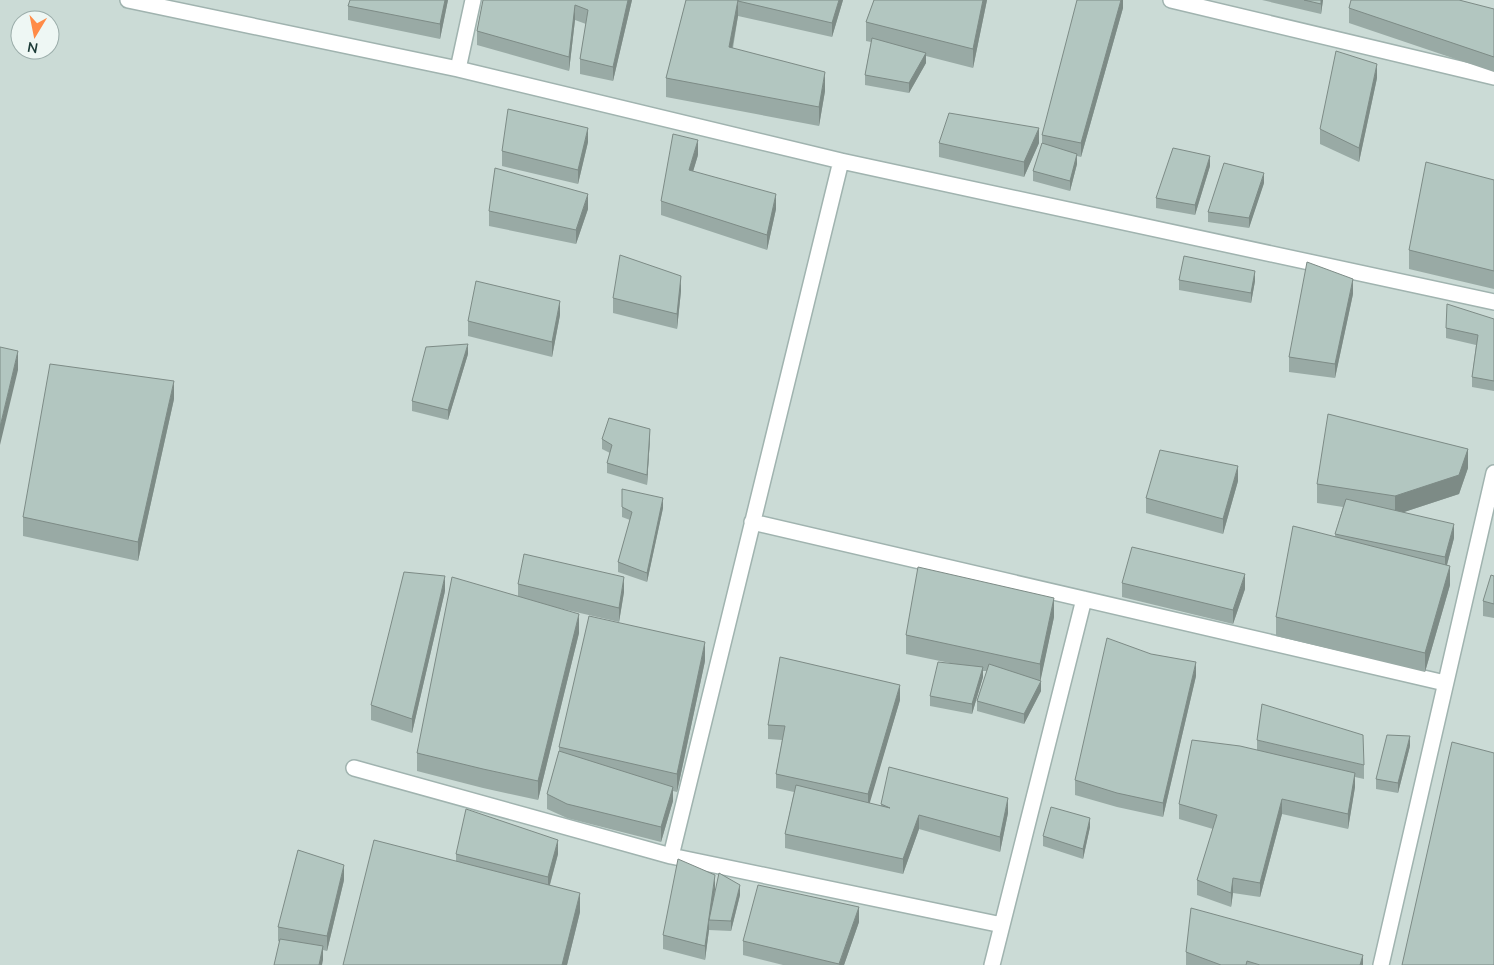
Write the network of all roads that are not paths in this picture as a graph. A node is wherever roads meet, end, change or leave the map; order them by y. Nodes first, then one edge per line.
1 (128, 0) edge
2 (473, 0) edge
3 (1171, 0) edge
4 (458, 69) junction
5 (1494, 77) edge
6 (841, 161) junction
7 (1494, 302) edge
8 (1494, 473) edge
9 (752, 522) junction
10 (1084, 599) junction
11 (1445, 683) junction
12 (354, 768) dead end
13 (671, 856) junction
14 (1002, 925) junction
15 (992, 965) edge
16 (1381, 965) edge

1 - 4 street
2 - 4 street
3 - 5 street
4 - 6 street
6 - 7 street
6 - 9 street
8 - 11 street
9 - 10 street
9 - 13 street
10 - 11 street
10 - 14 street
11 - 16 street
12 - 13 street
13 - 14 street
14 - 15 street

